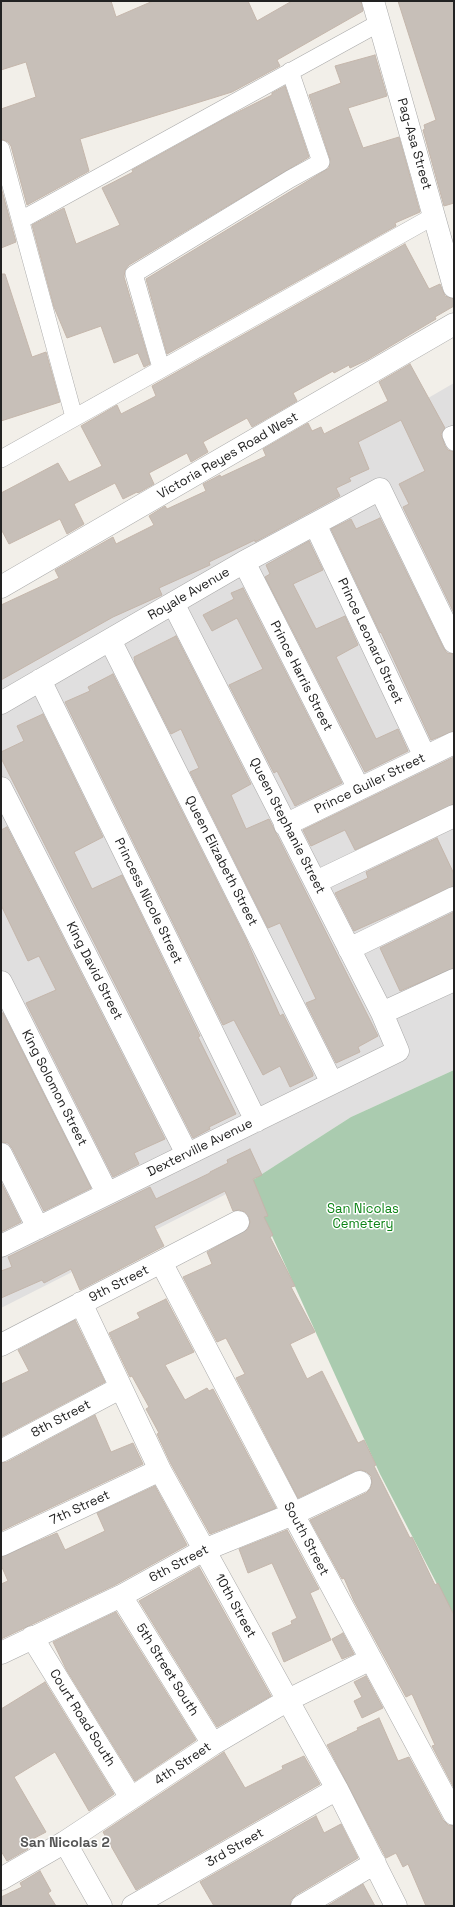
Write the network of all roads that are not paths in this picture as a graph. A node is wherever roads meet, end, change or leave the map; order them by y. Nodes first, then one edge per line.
1 (373, 1) edge
2 (379, 23) junction
3 (290, 71) junction
4 (1, 149) edge
5 (434, 216) junction
6 (21, 220) junction
7 (454, 287) edge
8 (454, 324) edge
9 (161, 368) junction
10 (74, 417) junction
11 (1, 459) edge
12 (316, 524) junction
13 (244, 562) junction
14 (1, 587) edge
15 (173, 603) junction
16 (110, 640) junction
17 (454, 642) edge
18 (40, 680) junction
19 (1, 703) edge
20 (454, 743) edge
21 (425, 757) junction
22 (1, 788) edge
23 (359, 789) junction
24 (454, 816) edge
25 (285, 825) junction
26 (316, 882) junction
27 (454, 898) edge
28 (349, 949) junction
29 (454, 980) edge
30 (1, 982) edge
31 (382, 1013) junction
32 (398, 1050) joint
33 (332, 1083) junction
34 (256, 1121) junction
35 (1, 1154) edge
36 (187, 1154) junction
37 (107, 1193) junction
38 (238, 1222) dead end
39 (38, 1228) junction
40 (1, 1246) edge
41 (161, 1262) junction
42 (81, 1303) junction
43 (1, 1345) edge
44 (120, 1388) junction
45 (1, 1451) edge
46 (160, 1470) junction
47 (360, 1482) dead end
48 (293, 1514) junction
49 (1, 1545) edge
50 (204, 1550) junction
51 (121, 1596) junction
52 (32, 1638) junction
53 (1, 1652) edge
54 (370, 1659) junction
55 (288, 1700) junction
56 (212, 1744) junction
57 (336, 1789) junction
58 (131, 1798) junction
59 (454, 1814) edge
60 (65, 1842) junction
61 (375, 1863) junction
62 (2, 1876) edge
63 (101, 1906) edge
64 (133, 1906) edge
65 (302, 1906) edge
66 (396, 1906) edge

1 - 2 street, Pag-Asa Street
2 - 3 street
2 - 5 street, Pag-Asa Street
3 - 6 street
3 - 9 street
4 - 6 street
5 - 7 street, Pag-Asa Street
5 - 9 street
6 - 10 street
8 - 14 street, Victoria Reyes Road West
9 - 10 street
10 - 11 street
12 - 13 street, Royale Avenue
12 - 17 street, Royale Avenue
12 - 21 street, Prince Leonard Street
13 - 15 street, Royale Avenue
13 - 23 street, Prince Harris Street
15 - 16 street, Royale Avenue
15 - 25 street, Queen Stephanie Street
16 - 18 street, Royale Avenue
16 - 33 street, Queen Elizabeth Street
18 - 19 street, Royale Avenue
18 - 34 street, Princess Nicole Street
20 - 21 street, Prince Guiler Street
21 - 23 street, Prince Guiler Street
22 - 36 street, King David Street
23 - 25 street, Prince Guiler Street
24 - 26 street
25 - 26 street, Queen Stephanie Street
26 - 28 street, Queen Stephanie Street
27 - 28 street
28 - 31 street, Queen Stephanie Street
29 - 31 street
30 - 37 street, King Solomon Street
31 - 32 street, Queen Stephanie Street
32 - 33 street, Dexterville Avenue
33 - 34 street, Dexterville Avenue
34 - 36 street, Dexterville Avenue
35 - 39 street
36 - 37 street, Dexterville Avenue
37 - 39 street, Dexterville Avenue
38 - 41 street, 9th Street
39 - 40 street, Dexterville Avenue
41 - 42 street, 9th Street
41 - 48 street, South Street
42 - 43 street, 9th Street
42 - 44 street, 10th Street
44 - 45 street, 8th Street
44 - 46 street, 10th Street
46 - 49 street, 7th Street
46 - 50 street, 10th Street
47 - 48 street, 6th Street
48 - 50 street, 6th Street
48 - 54 street, South Street
50 - 51 street, 6th Street
50 - 55 street, 10th Street
51 - 52 street, 6th Street
51 - 56 street, 5th Street South
52 - 53 street, 6th Street
52 - 58 street, Court Road South
54 - 55 street, 4th Street
54 - 59 street, South Street
55 - 56 street, 4th Street
55 - 57 street, 10th Street
56 - 58 street, 4th Street
57 - 61 street, 10th Street
57 - 64 street, 3rd Street
58 - 60 street, 4th Street
60 - 62 street, 4th Street
60 - 63 street
61 - 65 street
61 - 66 street, 10th Street

